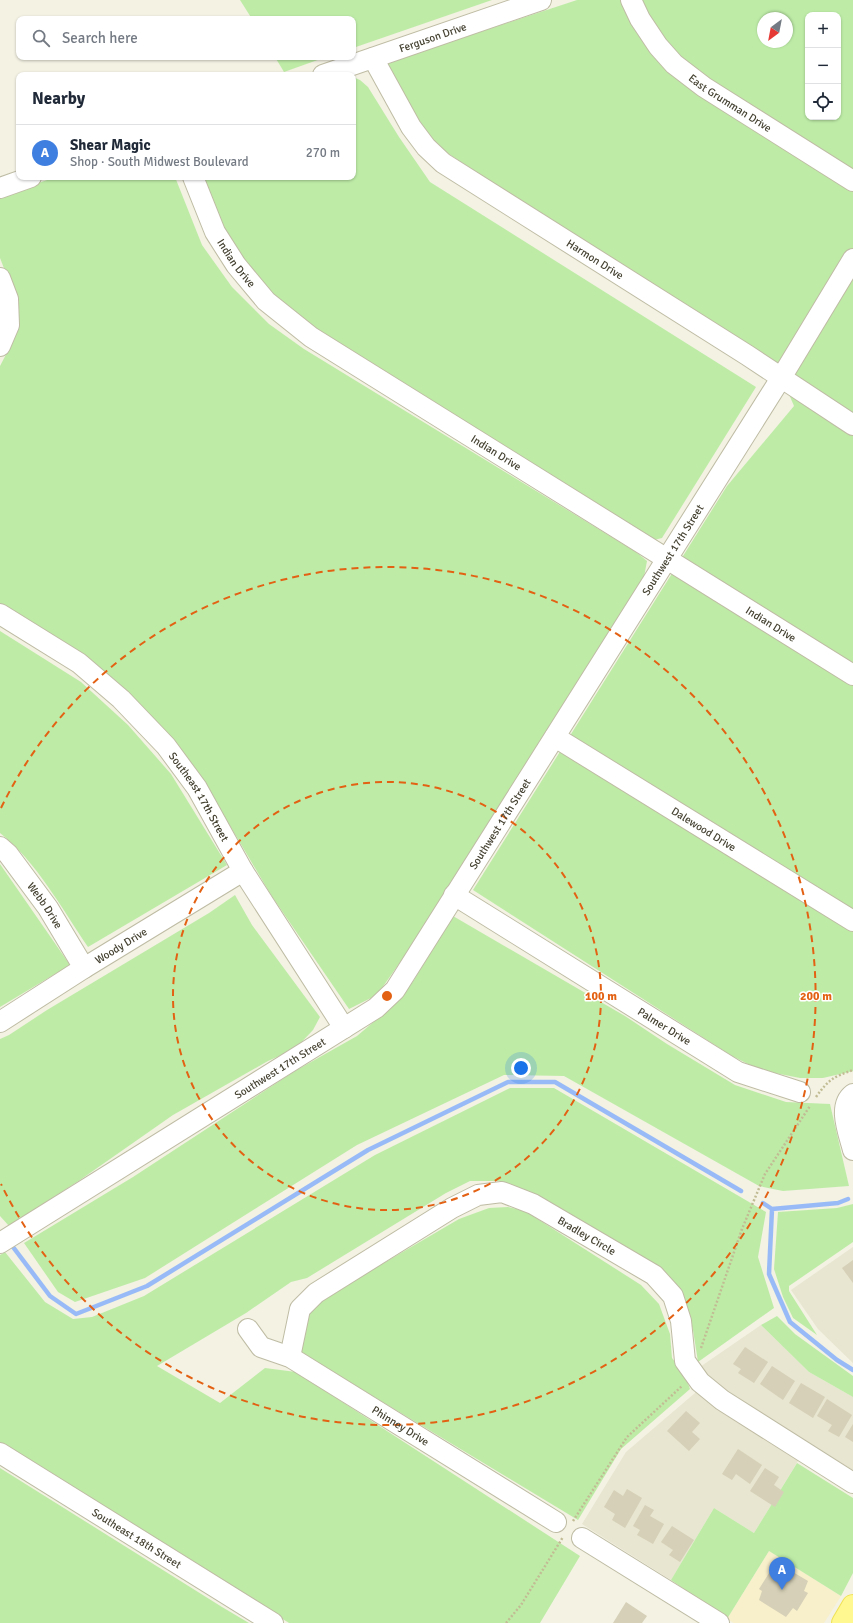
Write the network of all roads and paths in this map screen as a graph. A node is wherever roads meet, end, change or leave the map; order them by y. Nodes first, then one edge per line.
1 (541, 0) edge
2 (631, 0) edge
3 (373, 58) junction
4 (333, 72) edge
5 (23, 180) edge
6 (194, 180) edge
7 (853, 181) edge
8 (0, 188) edge
9 (853, 260) edge
10 (0, 278) edge
11 (0, 346) edge
12 (781, 378) junction
13 (853, 426) edge
14 (666, 559) junction
15 (0, 614) edge
16 (853, 675) edge
17 (555, 737) junction
18 (0, 847) edge
19 (243, 871) junction
20 (454, 895) junction
21 (853, 922) edge
22 (84, 968) junction
23 (0, 1022) edge
24 (344, 1028) junction
25 (800, 1092) dead end
26 (851, 1096) edge
27 (853, 1150) edge
28 (0, 1243) edge
29 (248, 1329) dead end
30 (290, 1357) junction
31 (0, 1453) edge
32 (853, 1483) edge
33 (556, 1522) dead end
34 (582, 1538) dead end
35 (853, 1606) edge
36 (273, 1623) edge
37 (719, 1623) edge
38 (843, 1623) edge

1 - 3 street, Ferguson Drive
2 - 7 street, East Grumman Drive
3 - 4 street, Ferguson Drive
3 - 12 street, Harmon Drive
5 - 8 street
6 - 14 street, Indian Drive
9 - 12 street, Southwest 17th Street
10 - 11 street
12 - 13 street, Harmon Drive
12 - 14 street, Southwest 17th Street
14 - 16 street, Indian Drive
14 - 17 street, Southwest 17th Street
15 - 19 street, Southeast 17th Street
17 - 20 street, Southwest 17th Street
17 - 21 street, Dalewood Drive
18 - 22 street, Webb Drive
19 - 22 street, Woody Drive
19 - 24 street, Southeast 17th Street
20 - 24 street, Southwest 17th Street
20 - 25 street, Palmer Drive
22 - 23 street, Woody Drive
24 - 28 street, Southwest 17th Street
26 - 27 street
29 - 30 street, Phinney Drive
30 - 32 street, Bradley Circle
30 - 33 street, Phinney Drive
31 - 36 street, Southeast 18th Street
34 - 37 street
35 - 38 main road

